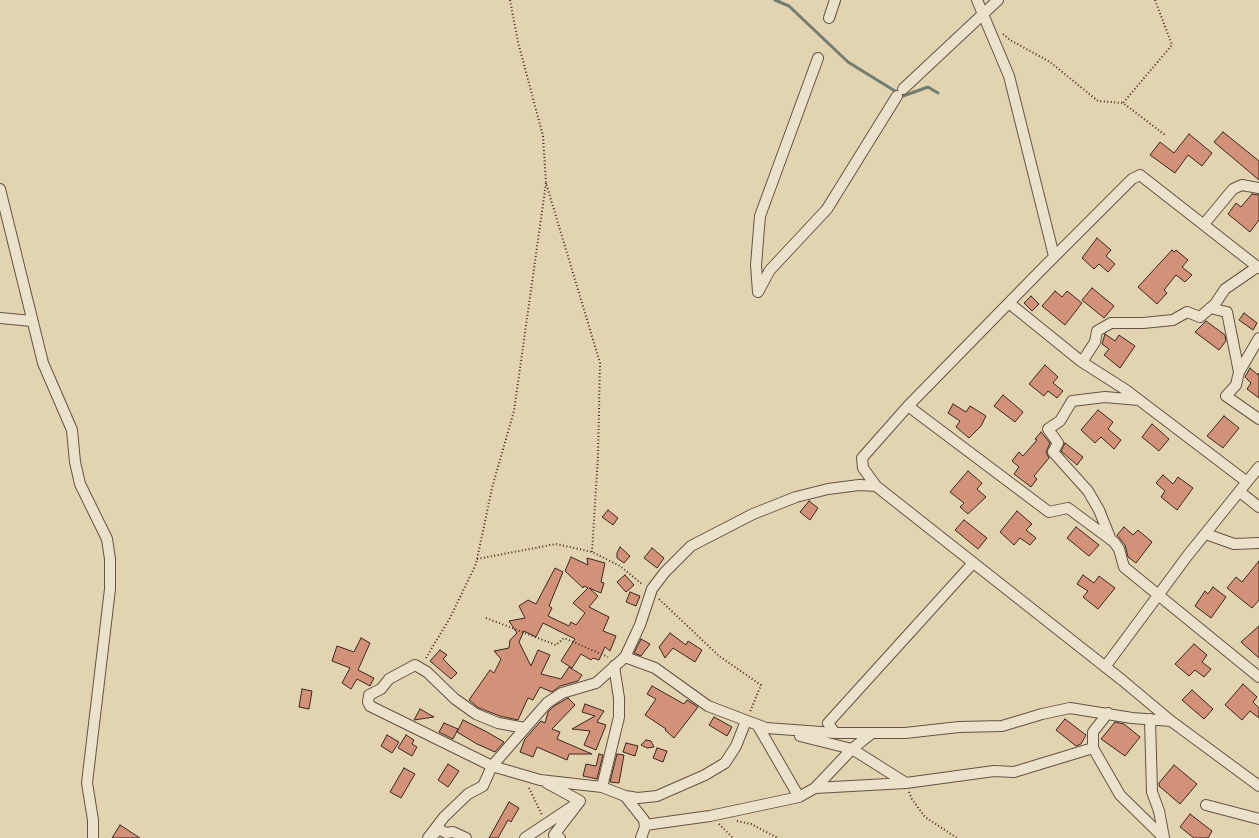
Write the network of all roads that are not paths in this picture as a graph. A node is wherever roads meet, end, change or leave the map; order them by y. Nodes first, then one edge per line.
1 (835, 0) edge
2 (977, 0) edge
3 (998, 0) edge
4 (984, 14) junction
5 (829, 18) dead end
6 (818, 58) dead end
7 (1259, 188) edge
8 (0, 189) edge
9 (1204, 224) junction
10 (1054, 256) junction
11 (1258, 267) edge
12 (1009, 303) junction
13 (1210, 308) junction
14 (0, 318) edge
15 (32, 321) junction
16 (1259, 338) edge
17 (1082, 362) junction
18 (1239, 372) junction
19 (1140, 400) junction
20 (908, 406) junction
21 (1259, 419) edge
22 (1259, 467) edge
23 (1247, 482) junction
24 (876, 486) junction
25 (1240, 492) junction
26 (1259, 507) edge
27 (1206, 534) junction
28 (1111, 540) junction
29 (1259, 543) edge
30 (973, 563) junction
31 (1158, 596) junction
32 (620, 662) junction
33 (1104, 667) junction
34 (1258, 675) edge
35 (1108, 713) junction
36 (1150, 719) junction
37 (746, 721) junction
38 (1171, 721) junction
39 (762, 727) junction
40 (525, 728) junction
41 (835, 733) junction
42 (872, 733) junction
43 (1093, 748) junction
44 (852, 749) junction
45 (492, 766) junction
46 (540, 780) junction
47 (906, 782) junction
48 (1259, 786) edge
49 (602, 788) junction
50 (816, 788) junction
51 (625, 796) junction
52 (799, 797) junction
53 (580, 801) junction
54 (1206, 806) dead end
55 (1259, 819) edge
56 (645, 825) junction
57 (93, 838) edge
58 (429, 838) edge
59 (466, 838) edge
60 (525, 838) edge
61 (560, 838) edge
62 (642, 838) edge
63 (1164, 838) edge

1 - 5 street
2 - 4 street
3 - 4 street
4 - 6 street
4 - 10 street
7 - 9 street
8 - 15 street
9 - 10 street
9 - 11 street
10 - 12 street
11 - 13 street
12 - 17 street
12 - 20 street
13 - 17 street
13 - 18 street
14 - 15 street
15 - 57 street
16 - 18 street
17 - 19 street
18 - 21 street
19 - 23 street
19 - 28 street
20 - 24 street
20 - 28 street
22 - 23 street
23 - 25 street
24 - 30 street
24 - 32 street
25 - 26 street
25 - 27 street
27 - 29 street
27 - 31 street
28 - 31 street
30 - 33 street
30 - 41 street
31 - 33 street
31 - 34 street
32 - 37 street
32 - 40 street
32 - 49 street
33 - 38 street
35 - 36 street
35 - 42 street
35 - 43 street
36 - 38 street
36 - 63 street
37 - 39 street
37 - 51 street
38 - 48 street
39 - 41 street
39 - 44 street
39 - 52 street
40 - 45 street
40 - 45 street
41 - 42 street
42 - 44 street
43 - 47 street
43 - 63 street
44 - 47 street
44 - 50 street
45 - 46 street
45 - 58 street
46 - 49 street
46 - 53 street
47 - 50 street
49 - 51 street
50 - 52 street
51 - 56 street
52 - 56 street
53 - 60 street
53 - 61 street
54 - 55 street
56 - 62 street
58 - 59 street

